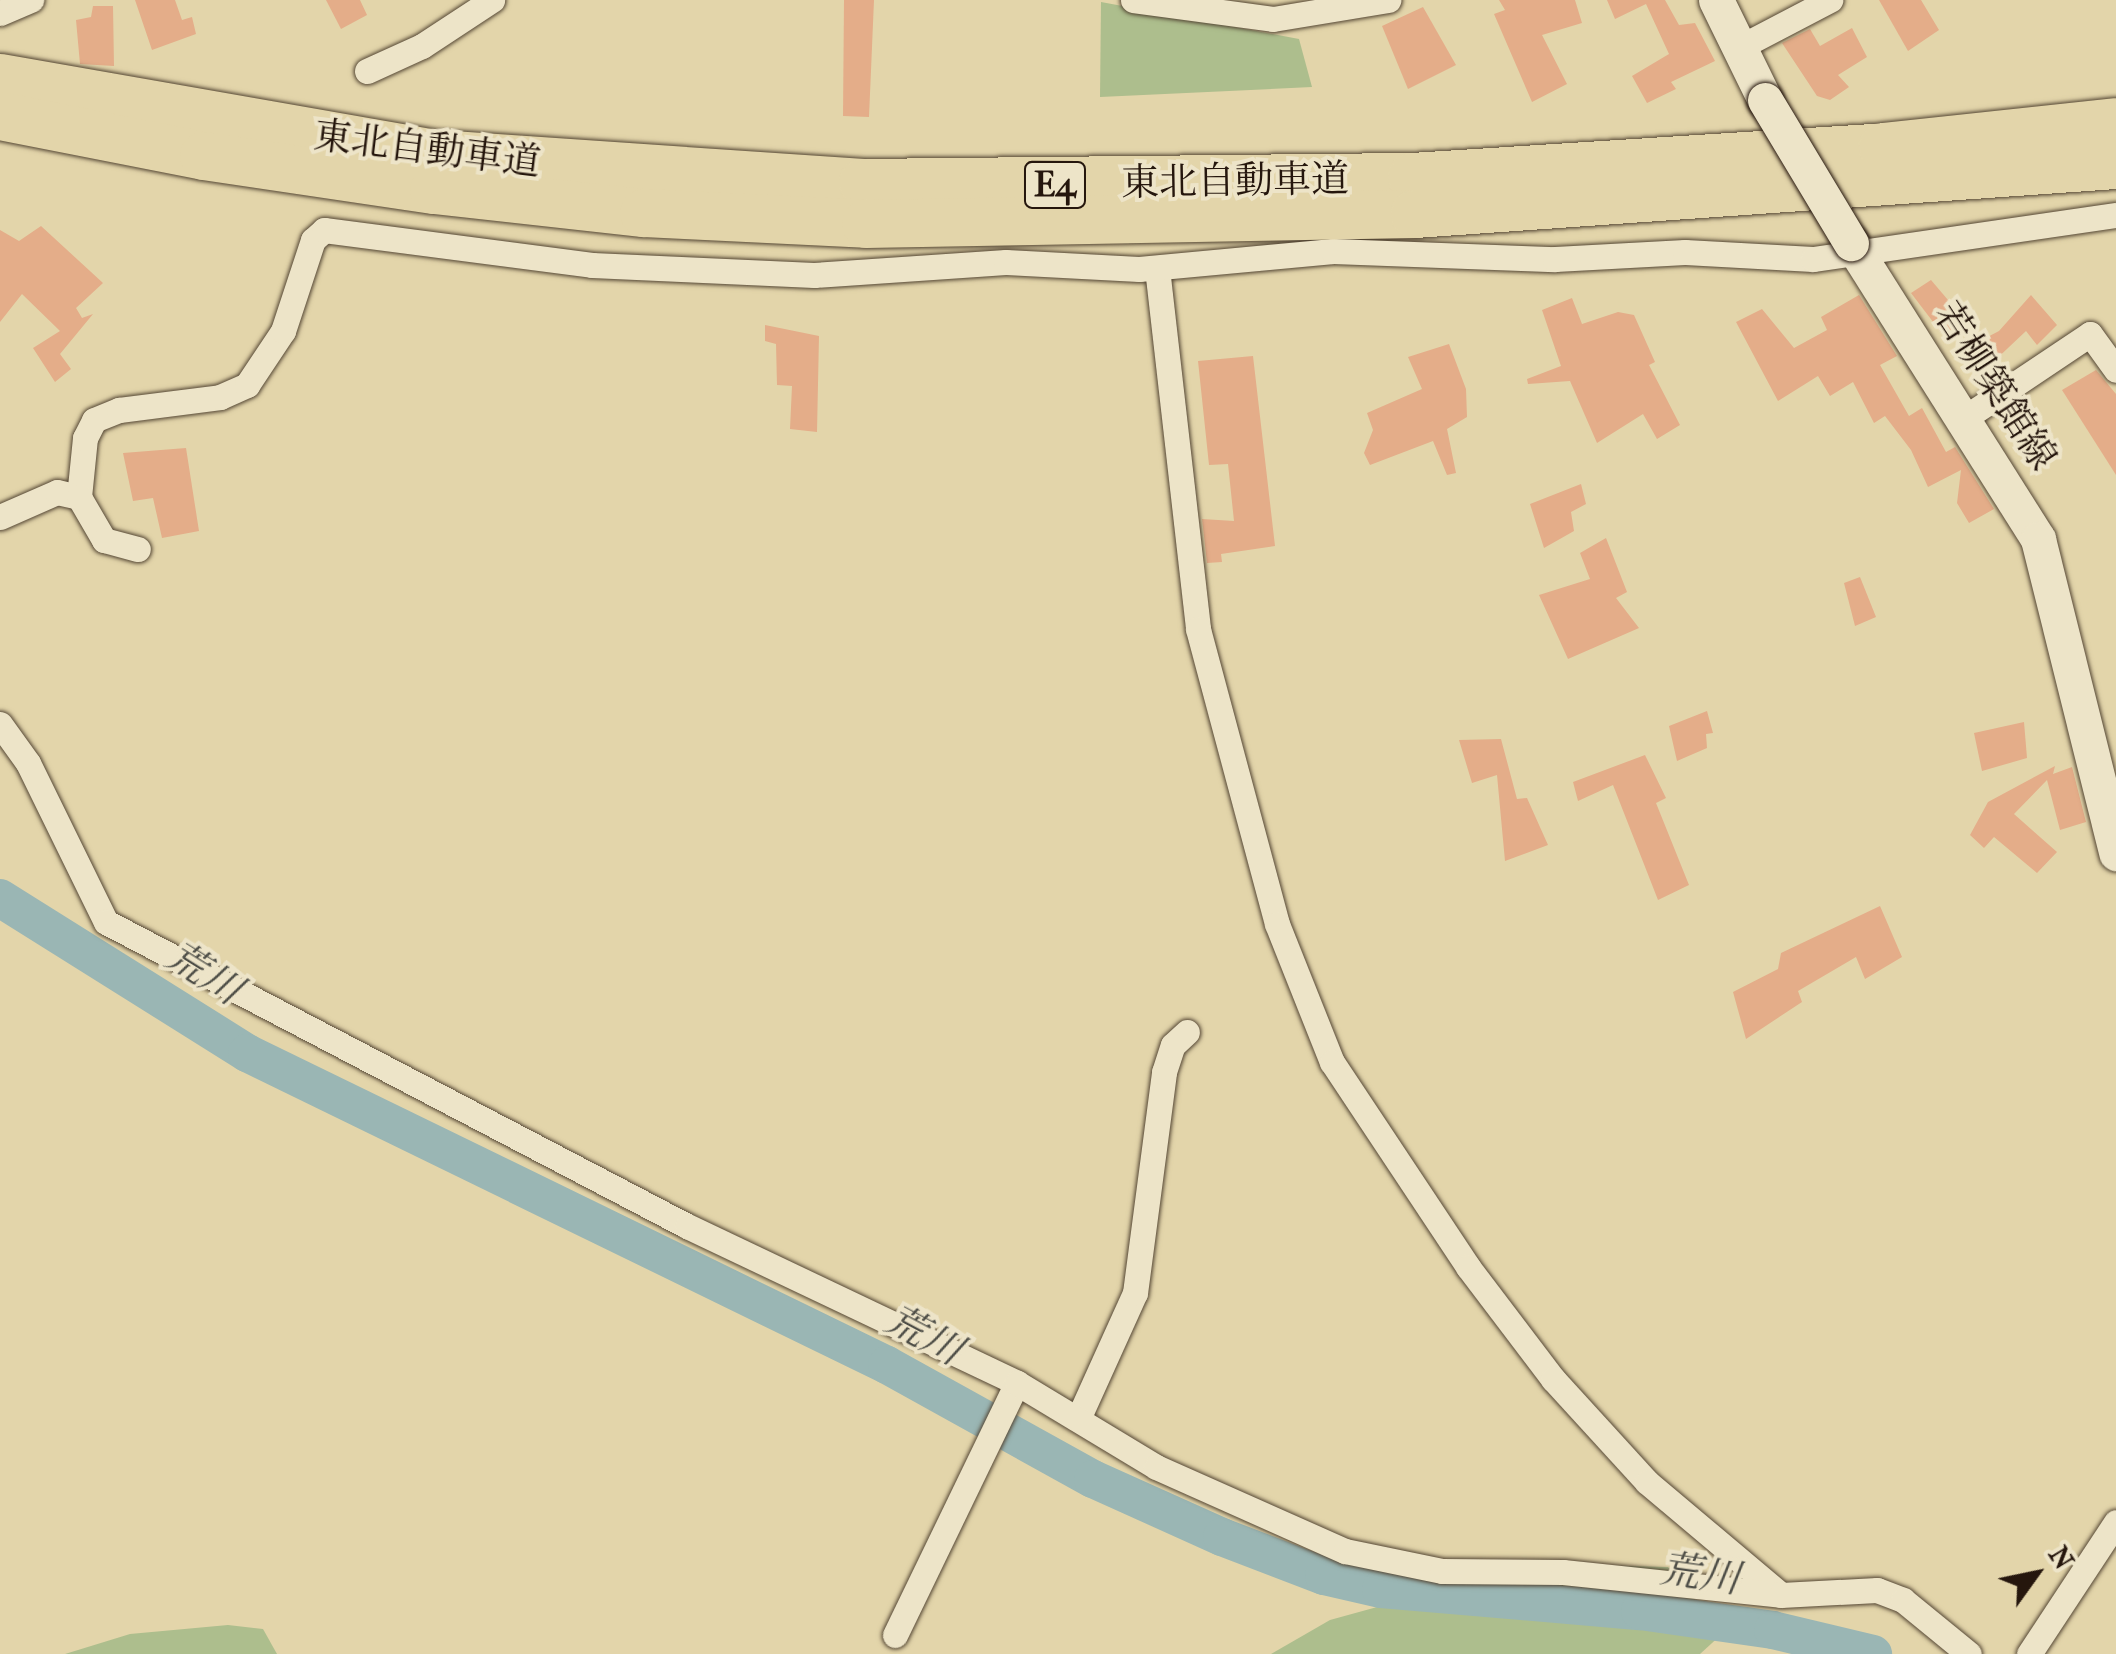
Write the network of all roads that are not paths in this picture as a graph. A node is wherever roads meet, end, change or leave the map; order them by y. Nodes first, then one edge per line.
1 (31, 0) edge
2 (1134, 0) edge
3 (1388, 0) edge
4 (1716, 0) edge
5 (1830, 0) edge
6 (488, 1) edge
7 (1266, 9) edge
8 (0, 12) edge
9 (1740, 46) junction
10 (367, 72) dead end
11 (0, 78) edge
12 (0, 116) edge
13 (2116, 122) edge
14 (2116, 165) edge
15 (2116, 215) edge
16 (1855, 249) junction
17 (1157, 268) junction
18 (2116, 370) edge
19 (1966, 417) junction
20 (78, 498) junction
21 (0, 516) edge
22 (138, 549) dead end
23 (0, 724) edge
24 (2116, 853) edge
25 (1187, 1032) dead end
26 (1014, 1391) junction
27 (1078, 1419) junction
28 (2116, 1522) edge
29 (1780, 1595) junction
30 (895, 1634) dead end
31 (1969, 1654) edge
32 (2030, 1654) edge

1 - 8 street
2 - 7 street
3 - 7 street
4 - 9 main road, 若柳築館線
5 - 9 street
6 - 10 street
9 - 16 main road, 若柳築館線, bridge
11 - 13 highway, 東北自動車道 / E4
12 - 14 highway, 東北自動車道 / E4
15 - 16 street
16 - 17 street
16 - 19 main road, 若柳築館線
17 - 20 street
17 - 29 street
18 - 19 street
19 - 24 main road, 若柳築館線
20 - 21 street
20 - 22 street
23 - 26 street
25 - 27 street
26 - 27 street
26 - 30 street
27 - 29 street
28 - 32 street
29 - 31 street

